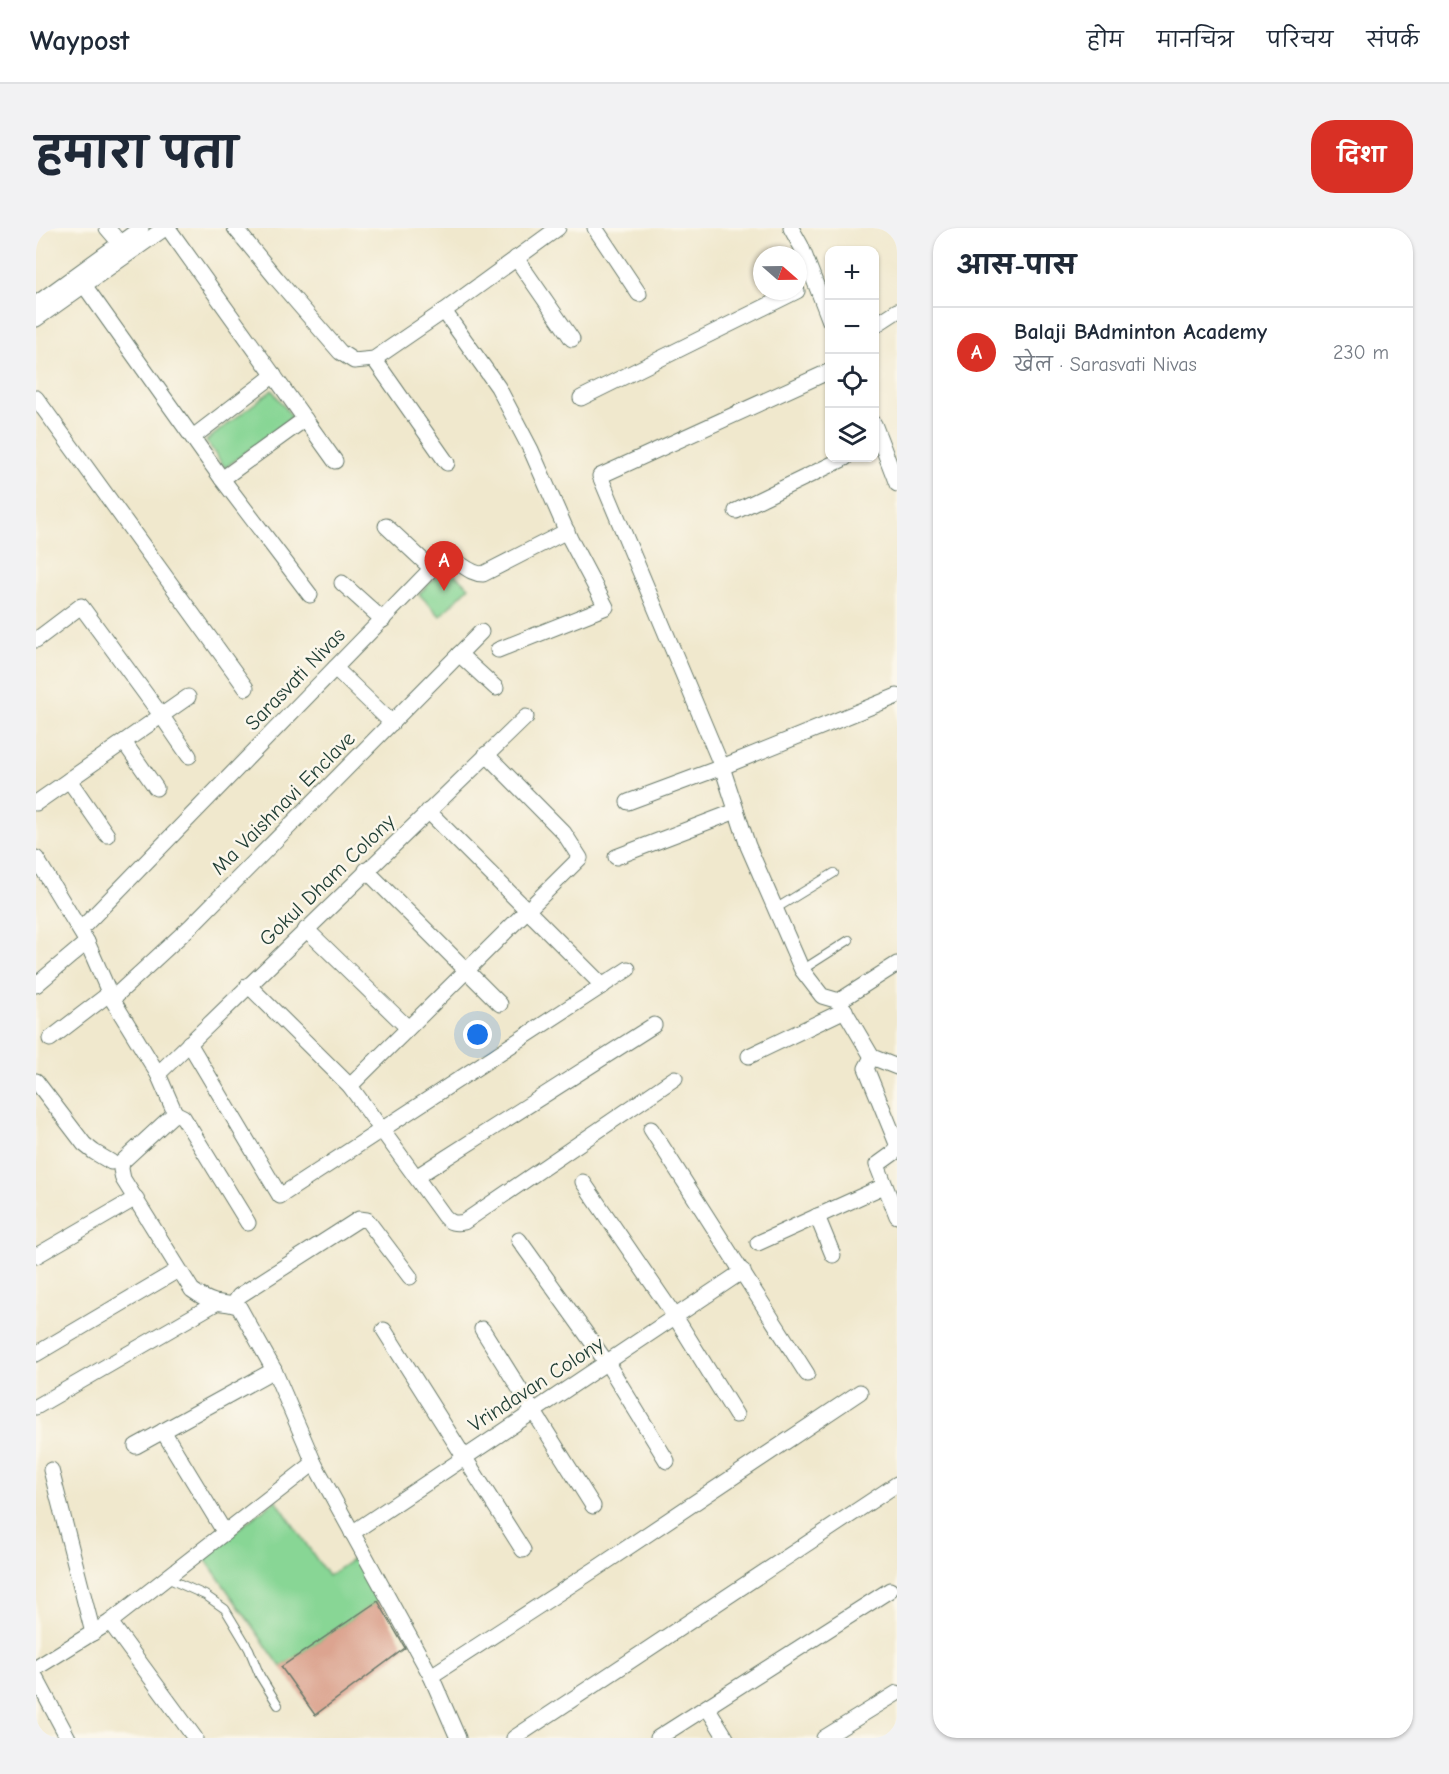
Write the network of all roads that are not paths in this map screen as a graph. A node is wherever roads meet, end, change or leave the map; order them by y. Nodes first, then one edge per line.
1 (107, 228) edge
2 (141, 228) edge
3 (167, 228) edge
4 (235, 228) edge
5 (558, 228) edge
6 (595, 228) edge
7 (791, 228) edge
8 (119, 242) junction
9 (516, 258) junction
10 (107, 260) junction
11 (814, 282) junction
12 (84, 285) junction
13 (807, 286) edge
14 (639, 294) dead end
15 (779, 300) edge
16 (36, 304) edge
17 (825, 309) edge
18 (444, 311) junction
19 (897, 311) edge
20 (36, 319) edge
21 (879, 323) edge
22 (572, 339) dead end
23 (374, 359) junction
24 (825, 374) edge
25 (274, 375) junction
26 (36, 398) edge
27 (580, 398) dead end
28 (305, 419) junction
29 (193, 437) junction
30 (897, 438) edge
31 (880, 443) edge
32 (335, 461) dead end
33 (837, 462) edge
34 (447, 463) dead end
35 (222, 479) junction
36 (897, 484) edge
37 (736, 511) dead end
38 (386, 526) dead end
39 (567, 531) junction
40 (431, 568) junction
41 (342, 583) dead end
42 (310, 594) dead end
43 (383, 620) junction
44 (481, 632) dead end
45 (36, 640) edge
46 (498, 650) dead end
47 (459, 654) junction
48 (335, 668) junction
49 (246, 688) dead end
50 (496, 688) dead end
51 (897, 696) edge
52 (188, 697) dead end
53 (161, 715) junction
54 (526, 717) dead end
55 (392, 723) junction
56 (124, 742) junction
57 (486, 754) junction
58 (189, 756) dead end
59 (722, 767) junction
60 (69, 780) junction
61 (156, 788) dead end
62 (628, 802) dead end
63 (36, 803) edge
64 (428, 811) junction
65 (735, 811) junction
66 (107, 835) dead end
67 (615, 857) dead end
68 (36, 858) edge
69 (366, 870) junction
70 (834, 873) dead end
71 (775, 909) junction
72 (527, 911) junction
73 (306, 929) junction
74 (84, 936) junction
75 (849, 940) dead end
76 (897, 964) edge
77 (628, 969) dead end
78 (802, 970) junction
79 (466, 971) junction
80 (36, 985) edge
81 (248, 985) junction
82 (603, 986) junction
83 (111, 996) junction
84 (500, 1004) dead end
85 (842, 1005) junction
86 (654, 1025) dead end
87 (408, 1028) junction
88 (50, 1039) dead end
89 (189, 1043) junction
90 (749, 1056) dead end
91 (872, 1057) junction
92 (897, 1067) edge
93 (158, 1074) junction
94 (675, 1078) dead end
95 (36, 1081) edge
96 (350, 1086) junction
97 (175, 1113) junction
98 (651, 1130) dead end
99 (382, 1131) junction
100 (897, 1146) edge
101 (111, 1162) dead end
102 (416, 1177) junction
103 (583, 1182) dead end
104 (884, 1186) junction
105 (136, 1198) junction
106 (817, 1216) junction
107 (897, 1216) edge
108 (248, 1223) dead end
109 (519, 1240) dead end
110 (758, 1243) dead end
111 (833, 1255) dead end
112 (36, 1256) edge
113 (178, 1270) junction
114 (743, 1271) junction
115 (410, 1277) dead end
116 (216, 1303) junction
117 (234, 1304) junction
118 (676, 1318) junction
119 (482, 1329) dead end
120 (384, 1330) dead end
121 (36, 1354) edge
122 (607, 1363) junction
123 (274, 1371) junction
124 (807, 1374) dead end
125 (860, 1392) dead end
126 (36, 1407) edge
127 (534, 1410) junction
128 (736, 1415) dead end
129 (163, 1431) junction
130 (136, 1446) dead end
131 (465, 1456) junction
132 (667, 1461) dead end
133 (314, 1463) junction
134 (51, 1470) dead end
135 (897, 1484) edge
136 (593, 1506) dead end
137 (225, 1533) junction
138 (352, 1533) junction
139 (523, 1550) dead end
140 (166, 1577) junction
141 (890, 1590) dead end
142 (110, 1622) junction
143 (93, 1633) junction
144 (36, 1668) edge
145 (431, 1676) junction
146 (36, 1678) edge
147 (897, 1693) edge
148 (278, 1705) dead end
149 (707, 1707) junction
150 (68, 1738) edge
151 (195, 1738) edge
152 (458, 1738) edge
153 (514, 1738) edge
154 (658, 1738) edge
155 (726, 1738) edge
156 (824, 1738) edge

1 - 8 street
2 - 8 street
3 - 10 street
3 - 25 street
4 - 23 street
5 - 9 street
6 - 14 street
7 - 11 street
8 - 10 street
9 - 18 street
9 - 22 street
10 - 12 street
10 - 16 street
11 - 13 street
11 - 17 street
12 - 20 street
12 - 29 street
15 - 27 street
18 - 23 street
18 - 39 street
19 - 21 street
23 - 34 street
24 - 59 street
25 - 28 street
25 - 29 street
26 - 49 street
28 - 32 street
28 - 35 street
29 - 35 street
30 - 31 street
31 - 36 street
33 - 37 street
35 - 42 street
38 - 40 street
39 - 40 street
39 - 46 street
40 - 43 street, Sarasvati Nivas
41 - 43 street
43 - 48 street, Sarasvati Nivas
44 - 47 street, Ma Vaishnavi Enclave
45 - 53 street
47 - 50 street
47 - 55 street, Ma Vaishnavi Enclave
48 - 55 street
48 - 74 street, Sarasvati Nivas
51 - 59 street
52 - 53 street
53 - 56 street
53 - 58 street
54 - 57 street, Gokul Dham Colony
55 - 83 street, Ma Vaishnavi Enclave
56 - 60 street
56 - 61 street
57 - 64 street, Gokul Dham Colony
57 - 72 street
59 - 62 street
59 - 65 street
60 - 63 street
60 - 66 street
64 - 69 street, Gokul Dham Colony
64 - 72 street
65 - 67 street
65 - 71 street
68 - 74 street
69 - 73 street, Gokul Dham Colony
69 - 79 street
70 - 71 lane
71 - 78 street
72 - 79 street
72 - 82 street
73 - 81 street, Gokul Dham Colony
73 - 87 street
74 - 80 street, Sarasvati Nivas
74 - 83 street
75 - 78 lane
76 - 85 street
77 - 82 street
78 - 85 street
79 - 84 street
79 - 87 street
81 - 89 street, Gokul Dham Colony
81 - 96 street
82 - 99 street
83 - 88 street, Ma Vaishnavi Enclave
83 - 93 street
85 - 90 street
85 - 91 street
86 - 102 street
87 - 96 street
89 - 93 street, Gokul Dham Colony
89 - 99 street
91 - 92 street
91 - 100 street
93 - 97 street
94 - 102 street
95 - 101 street
96 - 99 street
97 - 105 street
97 - 108 street
98 - 114 street
99 - 102 street
100 - 104 street
103 - 118 street
104 - 106 street
104 - 107 street
105 - 112 street
105 - 113 street
106 - 110 street
106 - 111 street
109 - 122 street
113 - 116 street
113 - 121 street
114 - 118 street, Vrindavan Colony
114 - 124 street
115 - 117 street
116 - 117 street
116 - 126 street
117 - 123 street
118 - 122 street, Vrindavan Colony
118 - 128 street
119 - 127 street
120 - 131 street
122 - 127 street, Vrindavan Colony
122 - 132 street
123 - 129 street
123 - 133 street
125 - 145 street
127 - 131 street, Vrindavan Colony
127 - 136 street
129 - 130 street
129 - 137 street
131 - 138 street, Vrindavan Colony
131 - 139 street
133 - 137 street
133 - 138 street
134 - 143 street
135 - 153 street
137 - 140 street
138 - 145 street
140 - 142 street
140 - 148 lane
141 - 149 street
142 - 143 street
142 - 151 street
143 - 144 street
145 - 152 street
146 - 150 street
147 - 156 street
149 - 154 street
149 - 155 street

